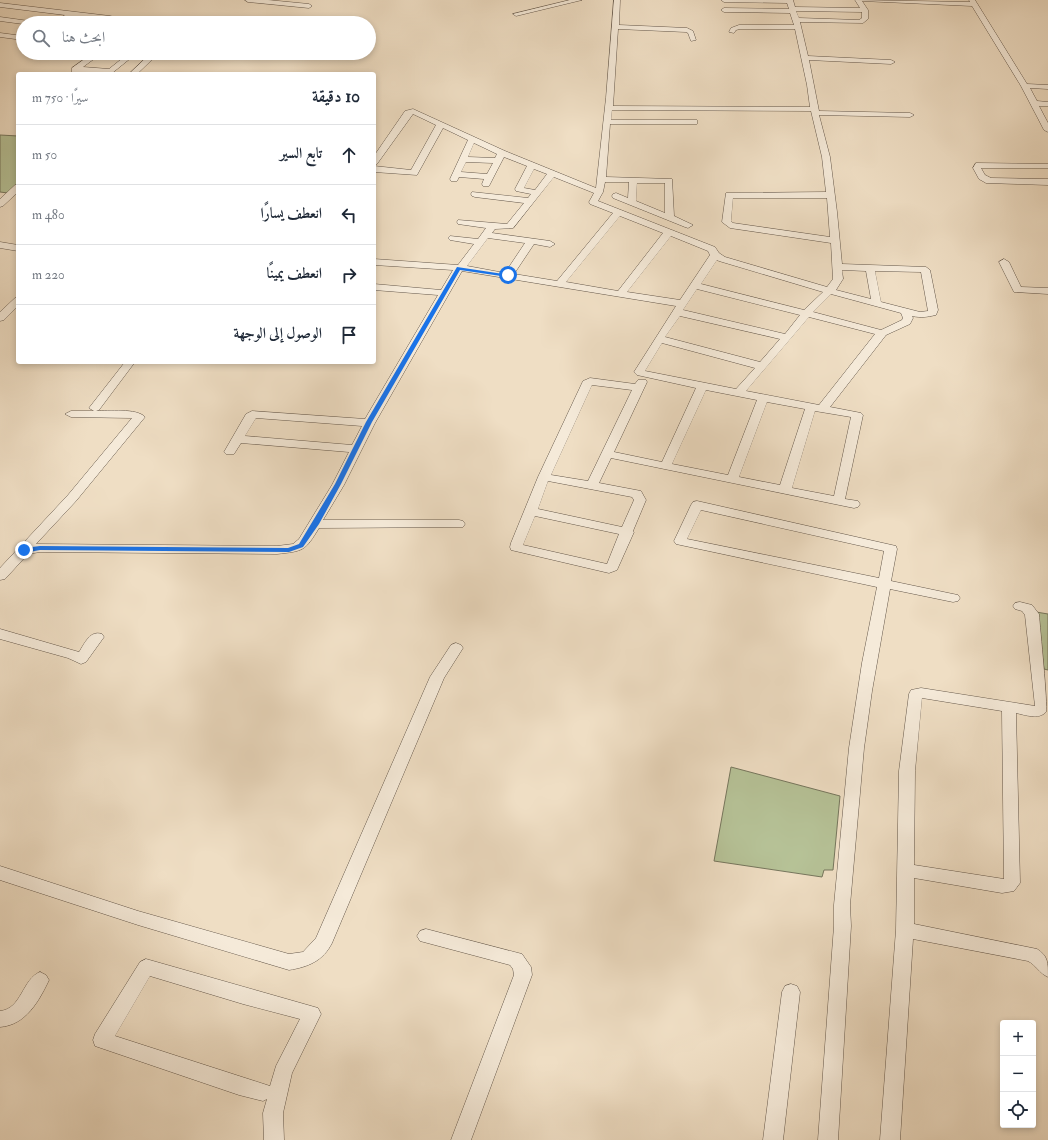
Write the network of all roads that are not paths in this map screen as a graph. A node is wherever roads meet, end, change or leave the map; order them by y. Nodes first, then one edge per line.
1 (11, 0) edge
2 (248, 0) edge
3 (579, 0) edge
4 (617, 0) edge
5 (724, 0) edge
6 (858, 0) edge
7 (864, 0) edge
8 (973, 2) edge
9 (0, 5) edge
10 (724, 10) dead end
11 (865, 10) junction
12 (793, 11) edge
13 (73, 13) junction
14 (297, 13) dead end
15 (516, 14) dead end
16 (68, 16) edge
17 (92, 16) edge
18 (0, 19) edge
19 (16, 21) edge
20 (615, 27) junction
21 (732, 32) dead end
22 (0, 35) edge
23 (16, 37) edge
24 (693, 40) dead end
25 (804, 58) junction
26 (89, 60) edge
27 (124, 60) edge
28 (148, 60) edge
29 (891, 62) dead end
30 (74, 71) edge
31 (109, 72) edge
32 (135, 72) edge
33 (1025, 86) junction
34 (1048, 87) edge
35 (1033, 103) junction
36 (1048, 104) edge
37 (608, 108) junction
38 (814, 111) junction
39 (910, 115) dead end
40 (607, 122) junction
41 (694, 122) dead end
42 (441, 124) junction
43 (1047, 126) edge
44 (472, 139) junction
45 (502, 153) junction
46 (376, 159) edge
47 (464, 159) junction
48 (497, 161) junction
49 (532, 165) junction
50 (1048, 166) edge
51 (376, 169) edge
52 (552, 174) junction
53 (601, 180) junction
54 (633, 180) junction
55 (1048, 182) edge
56 (16, 189) edge
57 (599, 192) junction
58 (537, 193) junction
59 (475, 194) dead end
60 (830, 195) junction
61 (616, 196) dead end
62 (531, 201) junction
63 (632, 203) junction
64 (0, 204) edge
65 (618, 213) junction
66 (670, 218) junction
67 (461, 222) dead end
68 (688, 225) dead end
69 (493, 226) junction
70 (668, 232) junction
71 (453, 238) dead end
72 (484, 238) junction
73 (835, 241) junction
74 (531, 242) junction
75 (550, 244) dead end
76 (0, 245) edge
77 (16, 248) edge
78 (715, 255) junction
79 (376, 262) edge
80 (1004, 262) dead end
81 (838, 267) junction
82 (870, 267) junction
83 (460, 268) junction
84 (508, 275) junction
85 (560, 284) junction
86 (694, 285) junction
87 (376, 287) edge
88 (830, 291) junction
89 (1048, 291) edge
90 (444, 293) junction
91 (620, 294) junction
92 (16, 302) edge
93 (876, 302) junction
94 (680, 308) junction
95 (905, 310) junction
96 (807, 314) junction
97 (0, 318) edge
98 (882, 333) junction
99 (787, 338) junction
100 (659, 339) junction
101 (128, 364) edge
102 (762, 366) junction
103 (646, 374) junction
104 (702, 386) junction
105 (639, 388) junction
106 (739, 392) junction
107 (763, 398) junction
108 (95, 408) dead end
109 (817, 408) junction
110 (71, 414) dead end
111 (369, 422) junction
112 (238, 439) junction
113 (356, 449) junction
114 (230, 452) dead end
115 (607, 454) junction
116 (666, 465) junction
117 (544, 476) junction
118 (732, 479) junction
119 (592, 485) junction
120 (785, 490) junction
121 (840, 500) junction
122 (854, 504) dead end
123 (531, 511) junction
124 (316, 524) junction
125 (459, 524) dead end
126 (628, 532) junction
127 (24, 550) junction
128 (0, 576) edge
129 (884, 584) junction
130 (953, 598) dead end
131 (1020, 606) dead end
132 (0, 634) edge
133 (97, 637) dead end
134 (456, 648) dead end
135 (1044, 677) edge
136 (1009, 707) junction
137 (906, 870) junction
138 (0, 873) edge
139 (905, 930) junction
140 (426, 936) dead end
141 (1048, 969) edge
142 (40, 980) dead end
143 (791, 992) dead end
144 (0, 1019) edge
145 (263, 1092) dead end
146 (274, 1140) edge
147 (461, 1140) edge
148 (773, 1140) edge
149 (828, 1140) edge
150 (890, 1140) edge

1 - 9 street
2 - 14 street
3 - 15 street
4 - 20 street
5 - 12 street
6 - 11 street
7 - 8 street
8 - 33 street
9 - 13 street
10 - 12 street
11 - 12 street
11 - 12 street
12 - 21 street
12 - 25 street
13 - 16 street
13 - 17 street
18 - 19 street
20 - 24 street
20 - 37 street
22 - 23 street
25 - 29 street
25 - 38 street
26 - 30 street
27 - 31 street
28 - 32 street
30 - 31 street
33 - 34 street
33 - 35 street
35 - 36 street
35 - 43 street
37 - 38 street
37 - 40 street
38 - 39 street
38 - 60 street
40 - 41 street
40 - 53 street
42 - 44 street
42 - 46 street
42 - 51 street
44 - 45 street
44 - 47 street
45 - 48 street
45 - 49 street
47 - 48 street
47 - 48 street
49 - 52 street
49 - 58 street
50 - 55 street
52 - 57 street
52 - 58 street
53 - 54 street
53 - 57 street
54 - 63 street
54 - 66 street
56 - 64 street
57 - 65 street
58 - 62 street
59 - 62 street
60 - 73 street
60 - 73 street
61 - 63 street
62 - 69 street
63 - 66 street
65 - 70 street
65 - 85 street
66 - 68 street
67 - 69 street
69 - 72 street
70 - 78 street
70 - 91 street
71 - 72 street
72 - 74 street
72 - 83 street
73 - 81 street
74 - 75 street
74 - 84 street
76 - 77 street
78 - 86 street
78 - 88 street
79 - 83 street
80 - 89 street
81 - 82 street
81 - 88 street
82 - 93 street
82 - 95 street
83 - 84 street
83 - 90 street
84 - 85 street
85 - 91 street
86 - 94 street
86 - 96 street
87 - 90 street
88 - 93 street
88 - 96 street
90 - 111 street
91 - 94 street
92 - 97 street
93 - 95 street
94 - 99 street
94 - 100 street
95 - 98 street
96 - 98 street
96 - 99 street
98 - 109 street
99 - 102 street
100 - 102 street
100 - 103 street
101 - 108 street
102 - 106 street
103 - 104 street
103 - 105 street
104 - 106 street
104 - 116 street
105 - 115 street
105 - 117 street
106 - 107 street
107 - 109 street
107 - 118 street
109 - 120 street
109 - 121 street
110 - 127 street
111 - 112 street
111 - 113 street
112 - 113 street
112 - 114 street
113 - 124 street
115 - 116 street
115 - 119 street
116 - 118 street
117 - 119 street
117 - 123 street
118 - 120 street
119 - 126 street
120 - 121 street
121 - 122 street
123 - 126 street
123 - 126 street
124 - 125 street
124 - 127 street
127 - 128 street
129 - 129 street
129 - 130 street
129 - 149 street
131 - 135 street
132 - 133 street
134 - 138 street
135 - 136 street
136 - 137 street
136 - 137 street
137 - 139 street
139 - 141 street
139 - 150 street
140 - 147 street
142 - 144 street
143 - 148 street
145 - 146 street

